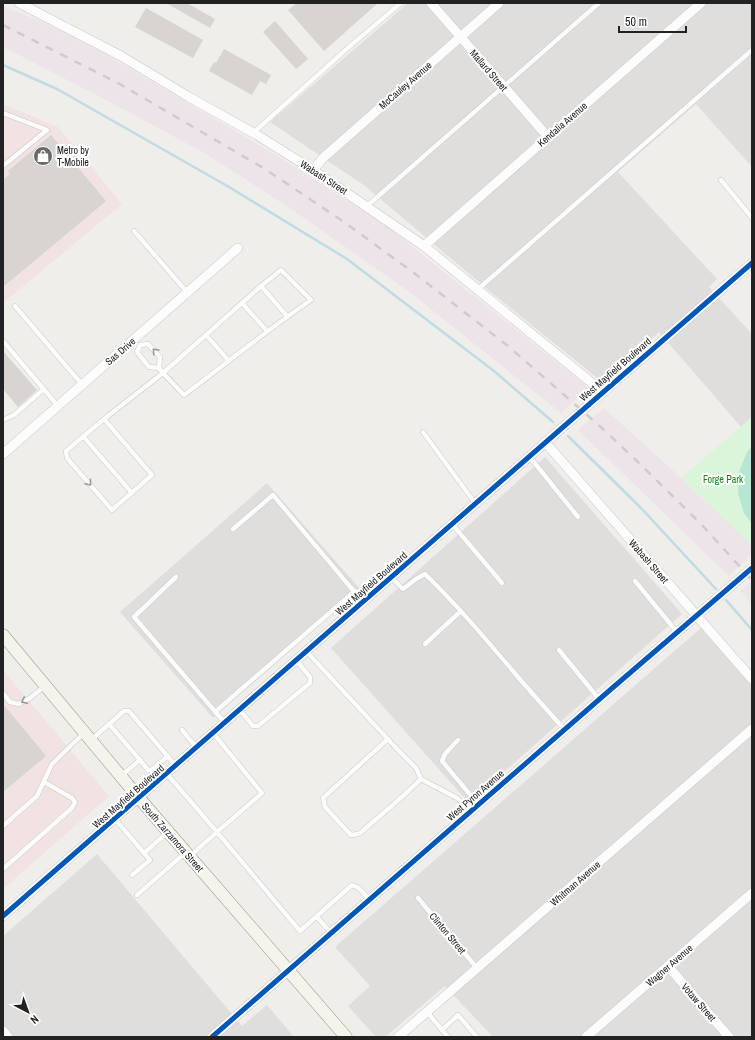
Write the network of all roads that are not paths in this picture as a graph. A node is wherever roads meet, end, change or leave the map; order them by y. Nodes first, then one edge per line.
1 (18, 3) edge
2 (401, 3) edge
3 (431, 3) edge
4 (499, 3) edge
5 (599, 3) edge
6 (701, 3) edge
7 (460, 37) junction
8 (752, 50) edge
9 (504, 86) junction
10 (3, 113) edge
11 (253, 133) junction
12 (548, 137) junction
13 (3, 166) edge
14 (313, 170) junction
15 (721, 180) dead end
16 (367, 206) junction
17 (752, 218) edge
18 (134, 231) dead end
19 (424, 246) junction
20 (238, 248) dead end
21 (750, 268) edge
22 (261, 286) junction
23 (477, 290) junction
24 (188, 292) junction
25 (242, 303) junction
26 (15, 306) dead end
27 (287, 316) junction
28 (267, 331) junction
29 (206, 336) junction
30 (3, 341) edge
31 (137, 341) junction
32 (229, 362) junction
33 (159, 368) junction
34 (163, 373) junction
35 (82, 384) junction
36 (44, 389) junction
37 (603, 392) junction
38 (58, 406) junction
39 (104, 419) junction
40 (3, 420) edge
41 (423, 432) dead end
42 (83, 436) junction
43 (545, 442) junction
44 (4, 452) edge
45 (529, 456) junction
46 (132, 493) junction
47 (475, 503) junction
48 (578, 517) dead end
49 (452, 524) junction
50 (233, 529) dead end
51 (752, 568) edge
52 (176, 577) dead end
53 (391, 578) junction
54 (635, 581) dead end
55 (502, 583) dead end
56 (355, 591) junction
57 (363, 602) junction
58 (461, 611) junction
59 (697, 616) junction
60 (677, 632) junction
61 (3, 635) edge
62 (425, 644) dead end
63 (559, 650) dead end
64 (306, 652) junction
65 (296, 660) junction
66 (752, 679) edge
67 (45, 686) junction
68 (3, 693) edge
69 (599, 699) junction
70 (240, 710) junction
71 (215, 712) junction
72 (225, 723) junction
73 (109, 724) junction
74 (752, 729) edge
75 (182, 730) dead end
76 (565, 730) junction
77 (213, 733) junction
78 (87, 736) junction
79 (388, 739) junction
80 (458, 740) dead end
81 (197, 748) junction
82 (168, 756) junction
83 (140, 760) junction
84 (176, 766) junction
85 (166, 774) junction
86 (121, 776) junction
87 (422, 779) junction
88 (44, 782) junction
89 (139, 798) junction
90 (478, 804) junction
91 (470, 811) junction
92 (115, 819) junction
93 (3, 826) edge
94 (169, 832) junction
95 (217, 832) junction
96 (144, 853) junction
97 (188, 854) junction
98 (3, 869) edge
99 (132, 876) dead end
100 (752, 893) edge
101 (136, 895) dead end
102 (418, 898) dead end
103 (369, 899) junction
104 (3, 916) edge
105 (317, 917) junction
106 (331, 933) junction
107 (668, 966) junction
108 (477, 968) junction
109 (288, 970) junction
110 (427, 1012) junction
111 (442, 1030) junction
112 (3, 1031) edge
113 (8, 1037) edge
114 (212, 1037) edge
115 (346, 1037) edge
116 (398, 1037) edge
117 (448, 1037) edge
118 (477, 1037) edge
119 (586, 1037) edge
120 (729, 1037) edge

1 - 11 street, Wabash Street
2 - 11 lane
3 - 7 street, Mallard Street
4 - 7 street, McCauley Avenue
5 - 9 lane
6 - 12 street, Kendalia Avenue
7 - 9 street, Mallard Street
7 - 14 street, McCauley Avenue
8 - 23 lane
9 - 12 street, Mallard Street
9 - 16 lane
10 - 13 lane
11 - 14 street, Wabash Street
12 - 19 street, Kendalia Avenue
14 - 16 street, Wabash Street
15 - 17 lane
16 - 19 street, Wabash Street
18 - 24 lane
19 - 23 street, Wabash Street
20 - 24 street, Sas Drive
21 - 37 street, West Mayfield Boulevard
22 - 25 lane
22 - 27 lane
22 - 27 lane
23 - 37 street, Wabash Street
24 - 31 street, Sas Drive
25 - 28 lane
25 - 29 lane
26 - 35 lane
27 - 28 lane
28 - 32 lane
29 - 32 lane
29 - 34 lane
30 - 36 lane
33 -> 31 lane
31 - 33 lane
31 - 35 street, Sas Drive
32 - 34 lane
33 - 34 lane
34 - 39 lane
35 - 38 street, Sas Drive
36 - 38 lane
36 - 40 lane
37 - 43 street, West Mayfield Boulevard
38 - 44 street, Sas Drive
39 - 42 lane
39 - 46 lane
41 - 47 lane
42 - 46 lane
42 -> 46 lane
43 - 45 street, West Mayfield Boulevard
43 - 59 street, Wabash Street
45 - 47 street, West Mayfield Boulevard
45 - 48 lane
47 - 49 street, West Mayfield Boulevard
49 - 53 street, West Mayfield Boulevard
49 - 55 lane
50 - 56 lane
51 - 59 street, West Pyron Avenue
52 - 71 lane
53 - 57 street, West Mayfield Boulevard
53 - 58 lane
54 - 60 lane
56 - 57 lane
56 - 71 lane
57 - 64 street, West Mayfield Boulevard
58 - 62 lane
58 - 76 lane
59 - 60 street, West Pyron Avenue
59 - 66 street, Wabash Street
60 - 69 street, West Pyron Avenue
61 - 67 main road, South Zarzamora Street
63 - 69 lane
64 - 65 street, West Mayfield Boulevard
64 - 79 lane
65 - 70 street, West Mayfield Boulevard
65 - 70 lane
67 -> 68 lane
67 - 78 main road, South Zarzamora Street
69 - 76 street, West Pyron Avenue
70 - 72 street, West Mayfield Boulevard
71 - 72 lane
72 - 77 street, West Mayfield Boulevard
73 - 78 lane
73 - 82 lane
73 - 83 lane
74 - 108 street, Whitman Avenue
75 - 81 lane
76 - 90 street, West Pyron Avenue
77 - 81 street, West Mayfield Boulevard
77 - 95 lane
78 - 86 main road, South Zarzamora Street
78 - 88 lane
79 - 87 lane
79 - 87 lane
80 - 90 lane
81 - 84 street, West Mayfield Boulevard
82 - 83 lane
82 - 84 lane
83 - 86 lane
84 - 85 street, West Mayfield Boulevard
85 - 89 street, West Mayfield Boulevard
85 - 95 lane
86 - 89 main road, South Zarzamora Street
87 - 91 lane
88 - 93 lane
88 - 98 lane
89 - 92 street, West Mayfield Boulevard
89 - 94 main road, South Zarzamora Street
90 - 91 street, West Pyron Avenue
91 - 103 street, West Pyron Avenue
92 - 96 lane
92 - 104 street, West Mayfield Boulevard
94 - 96 lane
94 - 97 main road, South Zarzamora Street
95 - 97 lane
95 - 105 lane
96 - 99 lane
97 - 101 lane
97 - 109 main road, South Zarzamora Street
100 - 107 street, Wagner Avenue
102 - 108 lane, Clinton Street
103 - 105 lane
103 - 106 street, West Pyron Avenue
105 - 106 lane
106 - 109 street, West Pyron Avenue
107 - 119 street, Wagner Avenue
107 - 120 street, Votaw Street
108 - 110 street, Whitman Avenue
109 - 114 street, West Pyron Avenue
109 - 115 main road, South Zarzamora Street
110 - 111 lane
110 - 116 street, Whitman Avenue
111 - 117 lane
111 - 118 lane
112 - 113 street

